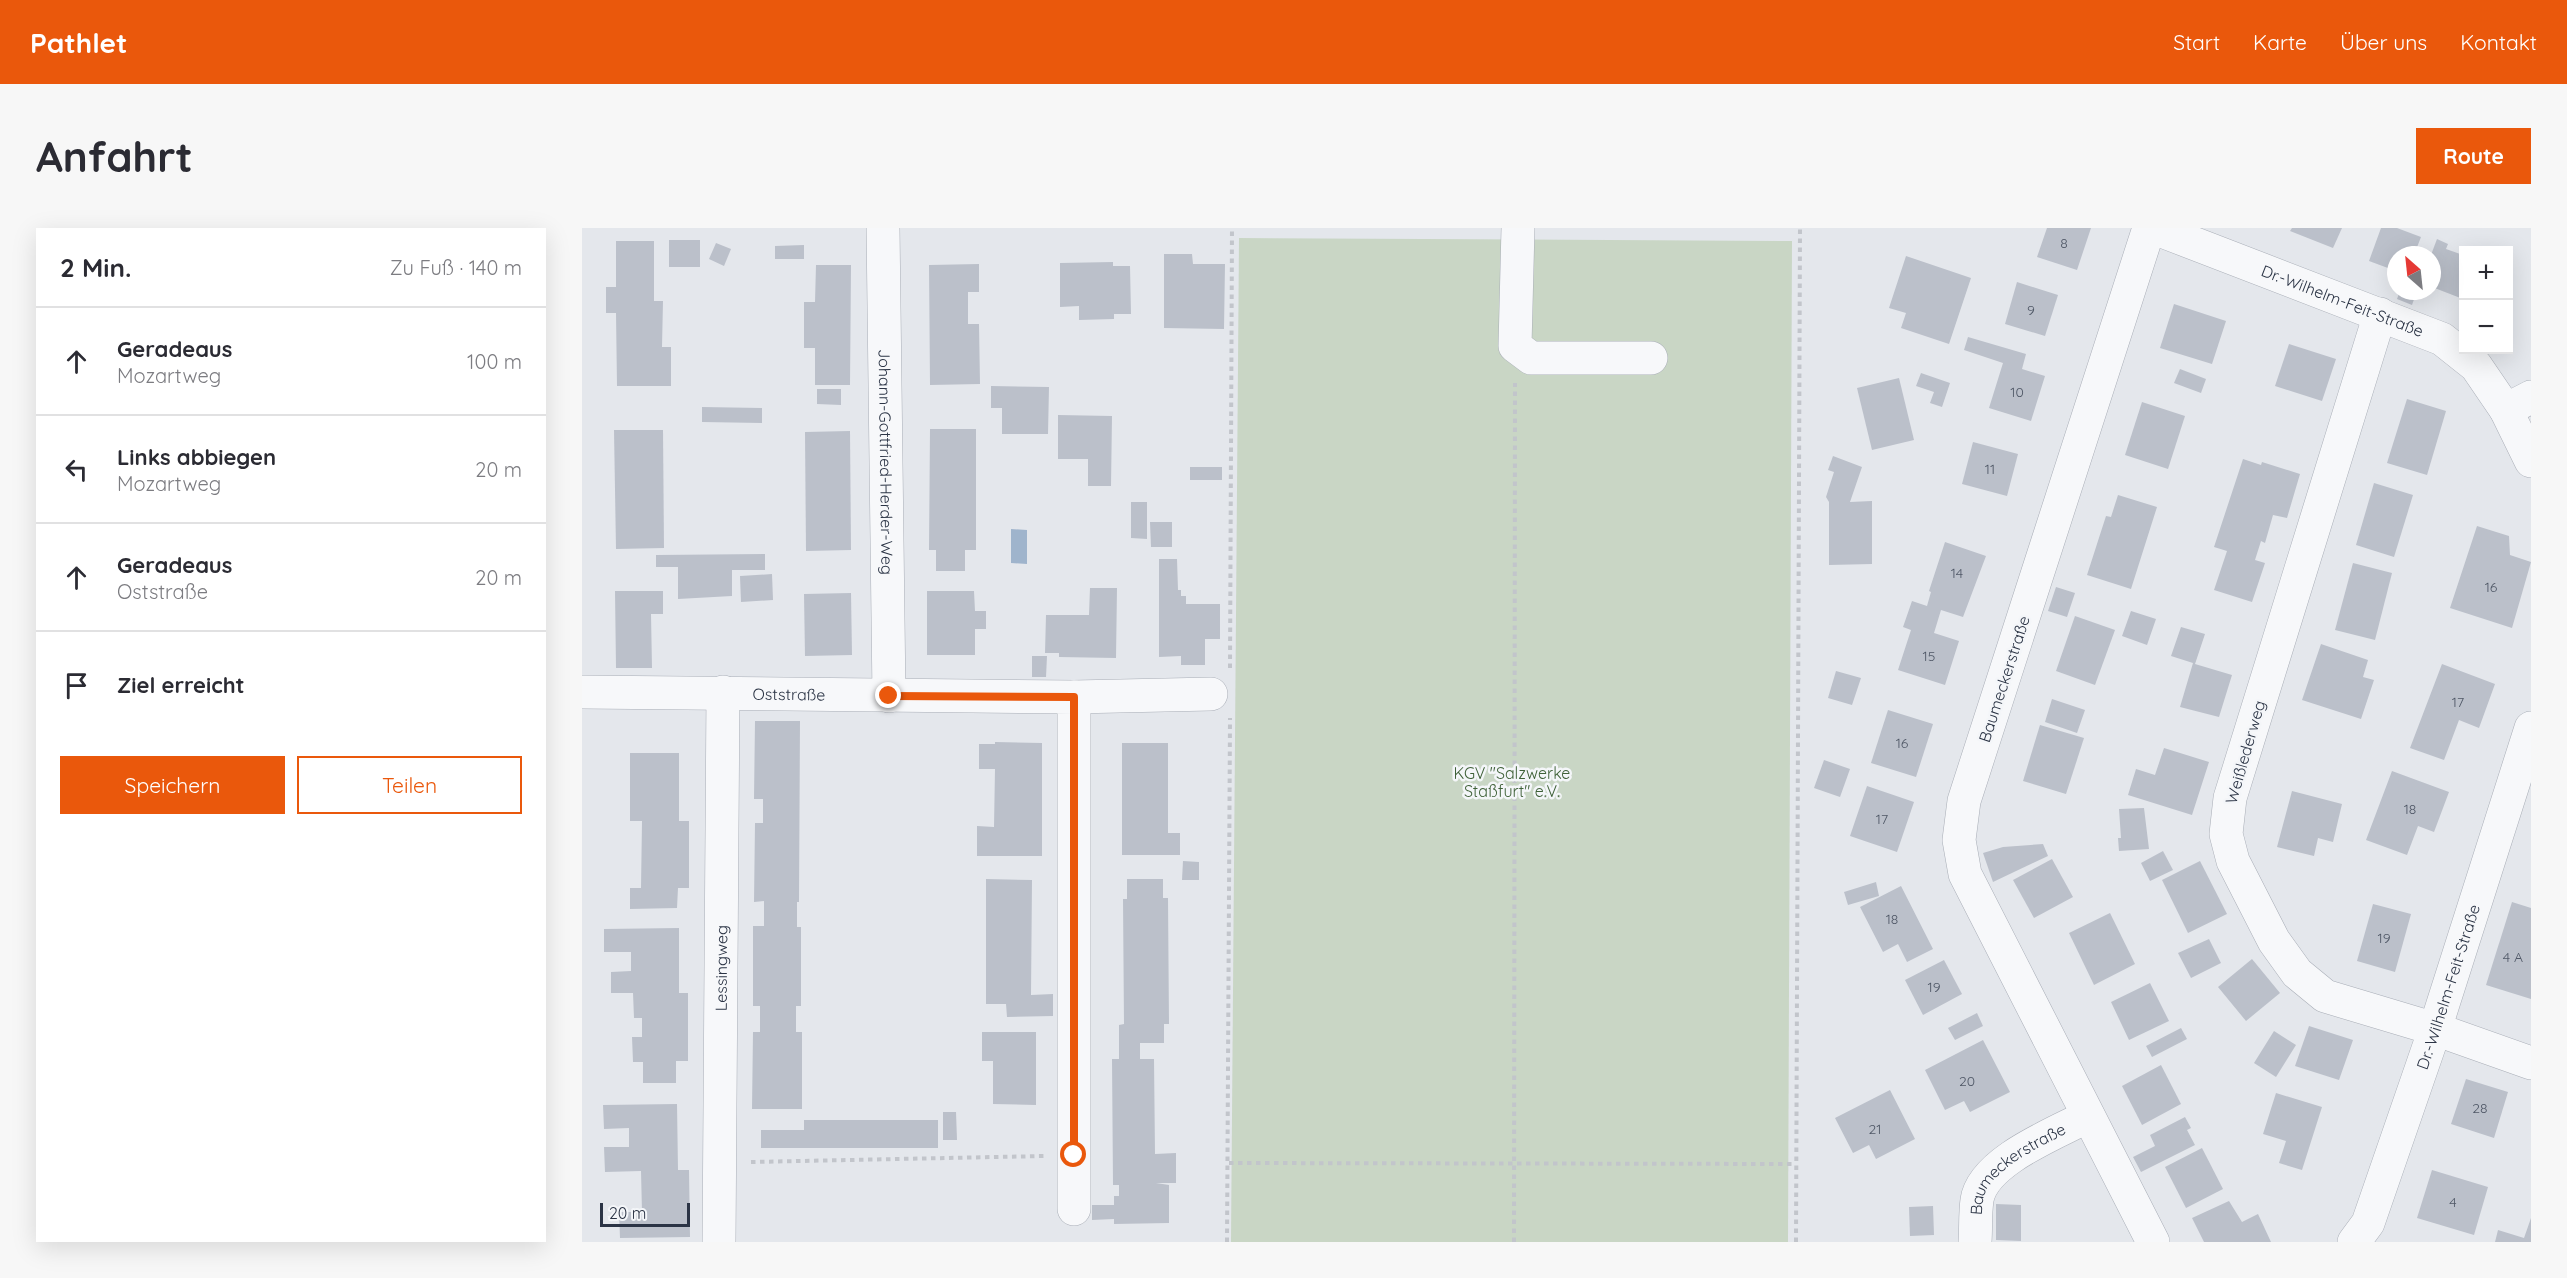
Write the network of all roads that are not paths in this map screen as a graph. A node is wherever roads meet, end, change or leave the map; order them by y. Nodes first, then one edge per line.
1 (883, 228) edge
2 (1518, 228) edge
3 (2149, 228) edge
4 (2154, 228) edge
5 (2380, 314) junction
6 (1651, 358) dead end
7 (2518, 403) edge
8 (2531, 461) edge
9 (582, 692) edge
10 (723, 692) junction
11 (1224, 693) road end
12 (889, 696) junction
13 (1074, 697) junction
14 (2531, 728) edge
15 (2435, 1029) junction
16 (2531, 1063) edge
17 (2088, 1116) junction
18 (1074, 1209) dead end
19 (719, 1242) edge
20 (1975, 1242) edge
21 (2153, 1242) edge
22 (2354, 1242) edge

1 - 12 street, Johann-Gottfried-Herder-Weg
2 - 6 street
3 - 17 street, Baumeckerstraße
4 - 5 street, Dr.-Wilhelm-Feit-Straße
5 - 7 street, Dr.-Wilhelm-Feit-Straße
5 - 15 street, Weißlederweg
7 - 8 street, Dr.-Wilhelm-Feit-Straße
9 - 10 street, Oststraße
10 - 12 street, Oststraße
10 - 19 street, Lessingweg
11 - 13 street, Oststraße
12 - 13 street, Oststraße
13 - 18 street
14 - 15 street, Dr.-Wilhelm-Feit-Straße
15 - 16 street, Weißlederweg
15 - 22 street, Dr.-Wilhelm-Feit-Straße
17 - 20 street, Baumeckerstraße
17 - 21 street, Baumeckerstraße

